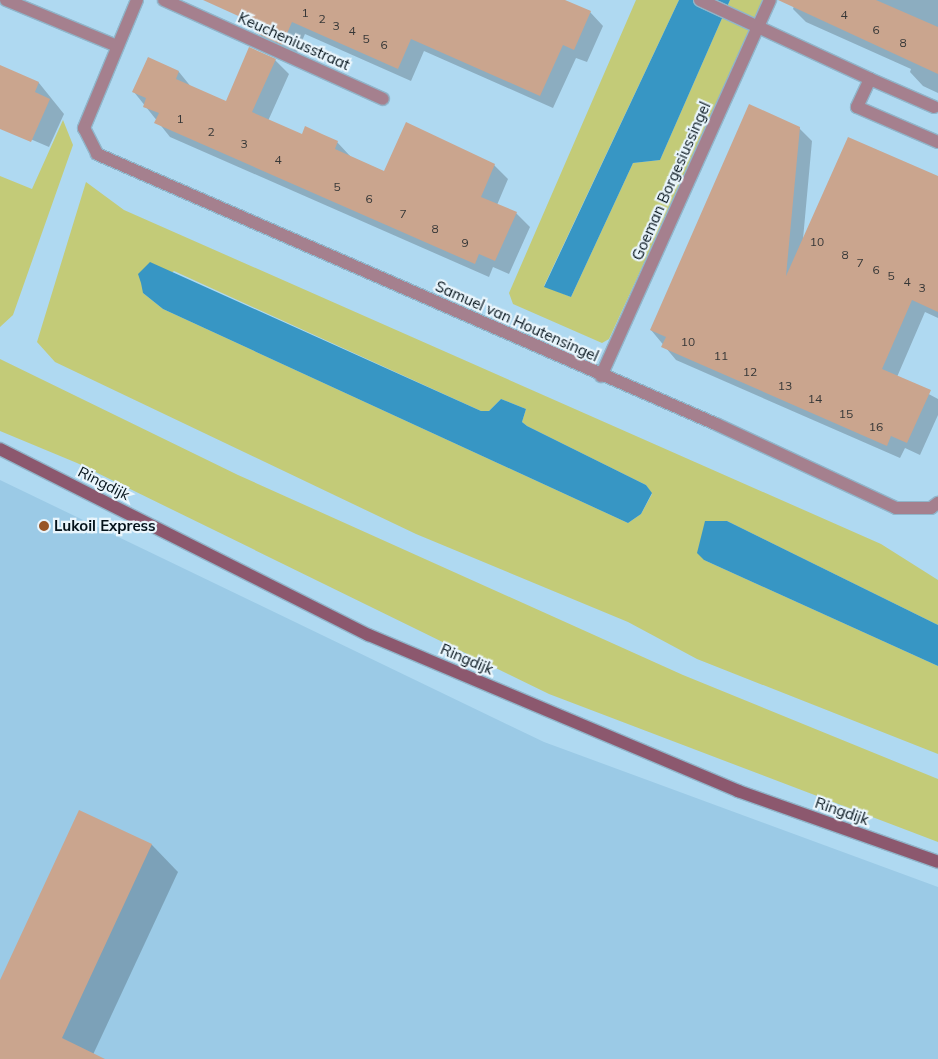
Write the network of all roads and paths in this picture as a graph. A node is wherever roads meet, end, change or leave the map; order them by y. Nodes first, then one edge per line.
1 (6, 0) edge
2 (137, 0) edge
3 (164, 0) edge
4 (700, 0) edge
5 (770, 0) edge
6 (758, 26) junction
7 (116, 46) junction
8 (870, 79) junction
9 (383, 99) dead end
10 (934, 107) dead end
11 (938, 142) edge
12 (601, 376) junction
13 (0, 450) edge
14 (938, 503) edge
15 (938, 862) edge

1 - 7 street
2 - 7 street
3 - 9 street, Keucheniusstraat
4 - 6 street
5 - 6 street, Goeman Borgesiussingel
6 - 8 street
6 - 12 street, Goeman Borgesiussingel
7 - 12 street, Samuel van Houtensingel
8 - 10 street
8 - 11 street
12 - 14 street, Samuel van Houtensingel
13 - 15 main road, Ringdijk

